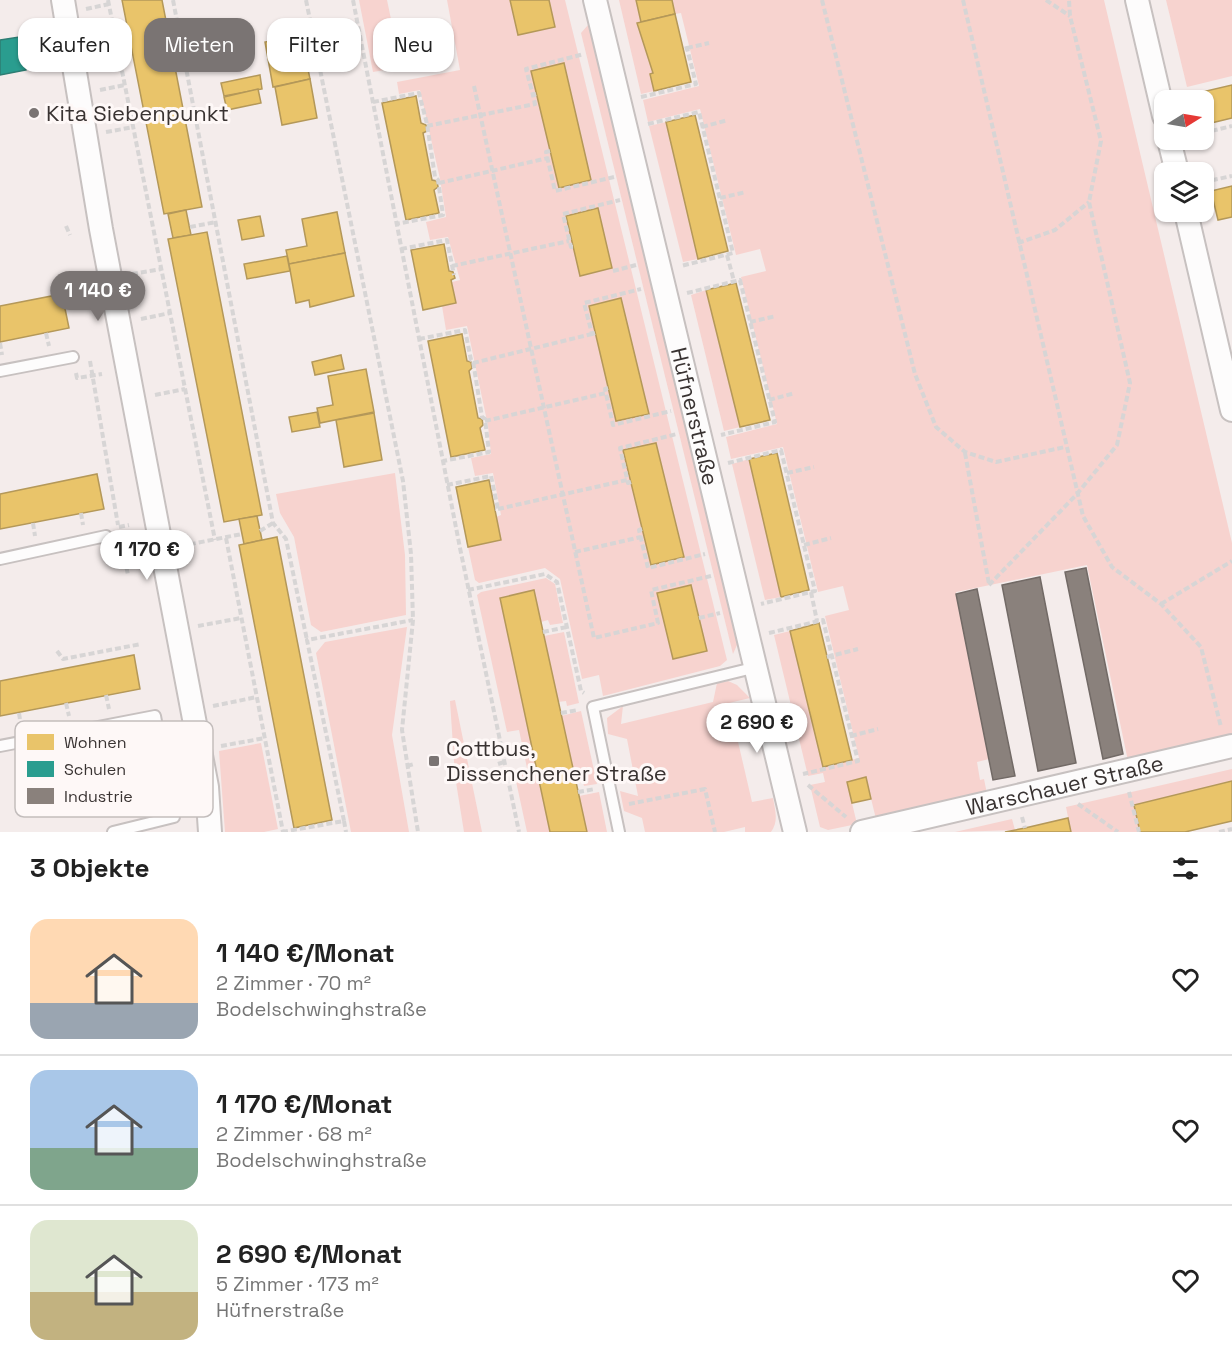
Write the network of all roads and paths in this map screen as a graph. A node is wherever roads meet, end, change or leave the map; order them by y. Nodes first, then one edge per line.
1 (63, 0) edge
2 (108, 0) edge
3 (173, 0) edge
4 (306, 0) edge
5 (353, 0) edge
6 (596, 0) edge
7 (822, 0) edge
8 (963, 0) edge
9 (1046, 0) edge
10 (1069, 0) edge
11 (1137, 0) edge
12 (1070, 16) junction
13 (709, 43) dead end
14 (584, 54) dead end
15 (474, 86) dead end
16 (1158, 90) edge
17 (638, 98) dead end
18 (373, 102) junction
19 (480, 115) junction
20 (1230, 118) dead end
21 (728, 120) dead end
22 (644, 125) dead end
23 (1232, 125) edge
24 (427, 126) junction
25 (702, 127) junction
26 (1214, 130) edge
27 (550, 151) dead end
28 (548, 158) junction
29 (492, 171) junction
30 (1232, 176) edge
31 (614, 177) dead end
32 (1214, 180) edge
33 (439, 183) junction
34 (746, 192) dead end
35 (720, 198) junction
36 (620, 200) dead end
37 (1089, 202) junction
38 (216, 222) junction
39 (1188, 222) edge
40 (396, 224) junction
41 (66, 226) dead end
42 (190, 227) dead end
43 (70, 235) dead end
44 (569, 241) junction
45 (1018, 243) junction
46 (573, 247) dead end
47 (401, 249) junction
48 (511, 254) junction
49 (727, 255) junction
50 (636, 265) dead end
51 (452, 266) junction
52 (679, 267) dead end
53 (162, 269) junction
54 (613, 271) dead end
55 (454, 275) dead end
56 (111, 279) junction
57 (734, 281) junction
58 (641, 290) dead end
59 (685, 293) dead end
60 (170, 313) junction
61 (776, 315) dead end
62 (750, 322) junction
63 (119, 324) junction
64 (419, 339) junction
65 (531, 350) junction
66 (73, 357) dead end
67 (89, 357) dead end
68 (473, 363) junction
69 (0, 371) edge
70 (185, 389) junction
71 (795, 393) dead end
72 (134, 400) junction
73 (769, 400) junction
74 (544, 407) junction
75 (1232, 410) edge
76 (671, 411) dead end
77 (485, 421) junction
78 (676, 435) dead end
79 (720, 435) dead end
80 (1065, 447) junction
81 (965, 452) junction
82 (443, 461) junction
83 (727, 463) dead end
84 (814, 467) dead end
85 (787, 473) junction
86 (447, 485) junction
87 (563, 494) junction
88 (1077, 494) junction
89 (115, 508) junction
90 (273, 523) junction
91 (642, 529) dead end
92 (260, 531) dead end
93 (108, 532) joint
94 (242, 534) dead end
95 (641, 537) junction
96 (226, 538) junction
97 (831, 538) dead end
98 (214, 540) junction
99 (803, 548) junction
100 (161, 550) junction
101 (576, 552) junction
102 (705, 554) dead end
103 (0, 559) edge
104 (1232, 561) edge
105 (128, 575) dead end
106 (711, 576) dead end
107 (468, 590) junction
108 (811, 592) junction
109 (761, 604) dead end
110 (1161, 604) junction
111 (720, 613) dead end
112 (241, 618) junction
113 (699, 618) dead end
114 (413, 620) junction
115 (817, 621) junction
116 (567, 627) junction
117 (176, 630) junction
118 (543, 632) dead end
119 (768, 633) dead end
120 (307, 640) junction
121 (141, 644) dead end
122 (858, 649) dead end
123 (57, 651) dead end
124 (830, 657) junction
125 (757, 667) junction
126 (257, 697) junction
127 (591, 702) junction
128 (192, 710) junction
129 (129, 721) edge
130 (156, 721) edge
131 (194, 721) edge
132 (878, 729) dead end
133 (851, 736) junction
134 (265, 738) junction
135 (15, 743) edge
136 (0, 746) edge
137 (1229, 747) edge
138 (213, 748) edge
139 (504, 762) junction
140 (414, 764) dead end
141 (498, 764) dead end
142 (407, 766) junction
143 (803, 774) dead end
144 (805, 783) dead end
145 (1128, 787) dead end
146 (1072, 800) dead end
147 (613, 807) junction
148 (174, 817) edge
149 (209, 817) edge
150 (344, 821) junction
151 (118, 829) edge
152 (1232, 829) edge
153 (210, 832) edge
154 (283, 832) edge
155 (346, 832) edge
156 (418, 832) edge
157 (519, 832) edge
158 (619, 832) edge
159 (715, 832) edge
160 (795, 832) edge
161 (863, 832) edge
162 (1118, 832) edge
163 (1138, 832) edge
164 (1219, 832) edge

1 - 56 street
2 - 53 path
3 - 38 path
4 - 114 path
5 - 18 path
6 - 125 street, Hüfnerstraße
7 - 81 path
8 - 45 path
9 - 12 path
10 - 12 path
11 - 16 street
12 - 37 path
13 - 17 path
14 - 19 path
15 - 19 path
18 - 24 path
18 - 40 path
19 - 24 path
19 - 29 path
20 - 23 path
21 - 25 path
22 - 25 path
23 - 26 path
24 - 33 path
25 - 35 path
27 - 28 path
28 - 29 path
28 - 31 path
29 - 33 path
29 - 48 path
30 - 32 path
33 - 40 path
34 - 35 path
35 - 49 path
36 - 44 path
37 - 45 path
37 - 88 path
38 - 42 path
38 - 90 path
39 - 75 street
40 - 47 path
41 - 43 path
44 - 46 path
44 - 48 path
45 - 80 path
47 - 51 path
47 - 64 path
48 - 51 path
48 - 65 path
49 - 52 path
49 - 57 path
50 - 54 path
51 - 55 path
53 - 56 path
53 - 60 path
56 - 63 street
57 - 59 path
57 - 62 path
58 - 65 path
60 - 63 path
60 - 70 path
61 - 62 path
62 - 73 path
63 - 72 street
64 - 68 path
64 - 82 path
65 - 68 path
65 - 74 path
66 - 69 lane
67 - 89 path
68 - 77 path
70 - 72 path
70 - 98 path
71 - 73 path
72 - 100 street
73 - 79 path
74 - 76 path
74 - 77 path
74 - 87 path
77 - 82 path
78 - 87 path
80 - 81 path
80 - 88 path
81 - 88 path
82 - 86 path
83 - 85 path
84 - 85 path
85 - 99 path
86 - 87 path
86 - 107 path
87 - 101 path
88 - 110 path
89 - 93 path
89 - 105 path
90 - 92 path
90 - 120 path
91 - 95 path
93 - 103 lane
94 - 96 path
95 - 101 path
95 - 102 path
96 - 98 path
96 - 112 path
97 - 99 path
98 - 100 path
99 - 108 path
100 - 117 street
101 - 106 path
104 - 110 path
107 - 116 path
107 - 139 path
108 - 109 path
108 - 115 path
110 - 137 path
111 - 113 path
112 - 117 path
112 - 126 path
114 - 120 path
114 - 142 path
115 - 119 path
115 - 124 path
116 - 118 path
116 - 127 path
117 - 128 street
120 - 150 path
121 - 123 path
122 - 124 path
124 - 133 path
125 - 127 lane
125 - 160 street, Hüfnerstraße
126 - 128 path
126 - 134 path
127 - 147 lane
128 - 131 street
129 - 130 lane
132 - 133 path
133 - 143 path
134 - 138 path
134 - 154 path
135 - 136 lane
137 - 161 street, Warschauer Straße
139 - 141 path
139 - 157 path
140 - 142 path
142 - 156 path
144 - 161 path
145 - 163 path
146 - 162 path
147 - 158 lane
147 - 159 path
148 - 151 lane
149 - 153 street
150 - 154 path
150 - 155 path
152 - 164 path

